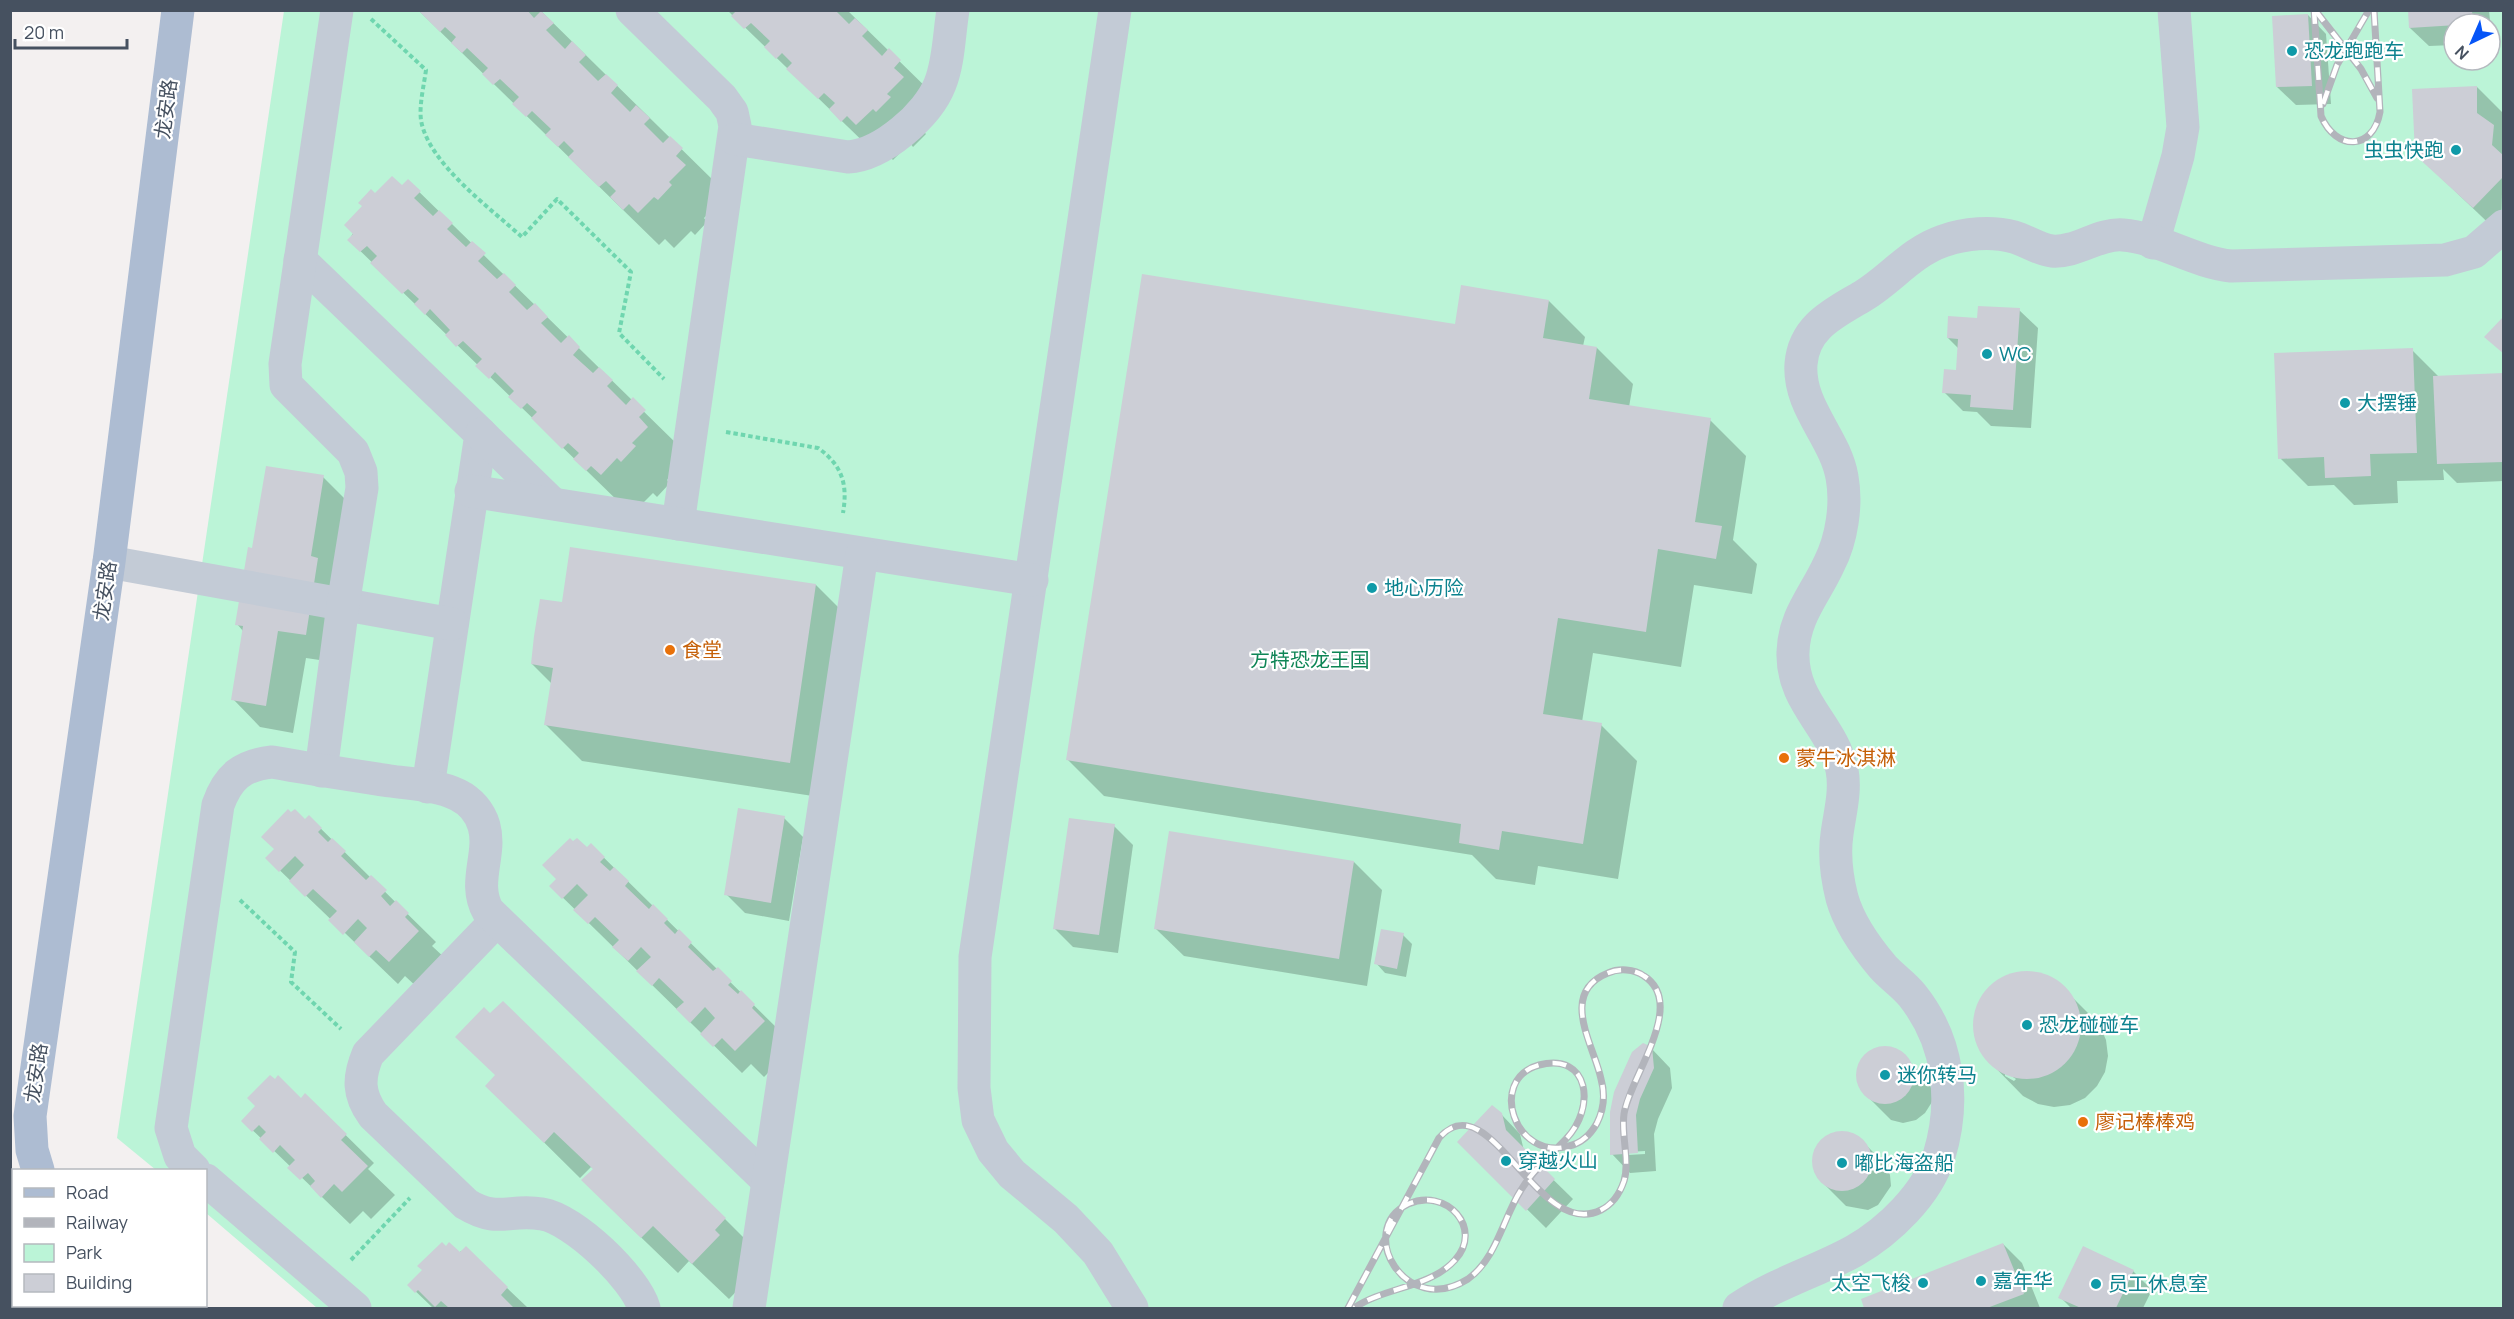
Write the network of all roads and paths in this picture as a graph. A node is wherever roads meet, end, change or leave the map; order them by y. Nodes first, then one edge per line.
1 (178, 10) edge
2 (337, 10) edge
3 (632, 10) edge
4 (953, 10) edge
5 (1115, 10) edge
6 (2174, 10) edge
7 (370, 18) dead end
8 (735, 139) junction
9 (2504, 226) edge
10 (2153, 243) junction
11 (300, 260) junction
12 (694, 419) junction
13 (481, 434) junction
14 (471, 491) junction
15 (552, 503) junction
16 (678, 524) junction
17 (849, 551) junction
18 (109, 562) junction
19 (1032, 580) junction
20 (343, 605) junction
21 (452, 624) junction
22 (321, 771) junction
23 (428, 787) junction
24 (209, 871) junction
25 (497, 920) junction
26 (368, 1054) junction
27 (38, 1169) edge
28 (193, 1169) edge
29 (433, 1173) junction
30 (207, 1181) edge
31 (768, 1181) junction
32 (327, 1285) junction
33 (355, 1308) edge
34 (644, 1308) edge
35 (749, 1308) edge
36 (1132, 1308) edge
37 (1739, 1308) edge

1 - 18 main road, 龙安路
2 - 11 lane
3 - 8 lane
4 - 8 lane
5 - 19 lane
6 - 10 lane
7 - 12 path
8 - 12 lane
9 - 10 lane
10 - 37 lane
11 - 13 lane
11 - 20 lane
12 - 16 lane
12 - 17 path
13 - 14 lane
13 - 15 lane
14 - 15 lane
14 - 21 lane
15 - 16 lane
16 - 17 lane
17 - 19 lane
17 - 31 lane
18 - 20 lane
18 - 27 main road, 龙安路
19 - 36 lane
20 - 21 lane
20 - 22 lane
21 - 23 lane
22 - 23 lane
22 - 24 lane
23 - 25 lane
24 - 26 path
24 - 28 lane
25 - 26 lane
25 - 31 lane
26 - 29 lane
29 - 32 path
29 - 34 lane
30 - 32 lane
31 - 35 lane
32 - 33 lane

